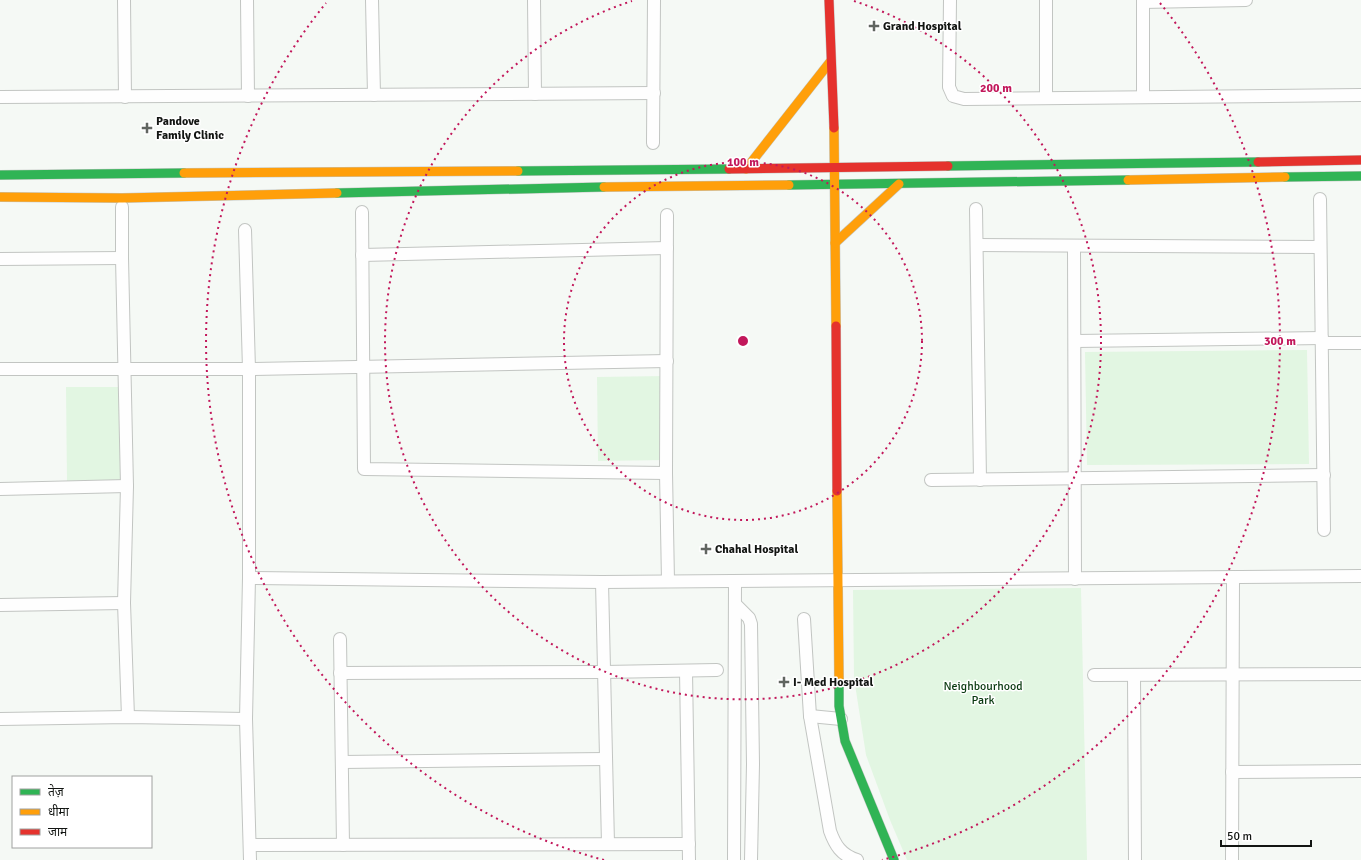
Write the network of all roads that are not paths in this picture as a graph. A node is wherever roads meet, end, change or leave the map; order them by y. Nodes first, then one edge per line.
1 (124, 0) edge
2 (247, 0) edge
3 (372, 0) edge
4 (534, 0) edge
5 (654, 0) edge
6 (829, 0) edge
7 (950, 0) edge
8 (1046, 0) edge
9 (1232, 0) edge
10 (1246, 0) edge
11 (1143, 1) edge
12 (830, 62) junction
13 (654, 93) junction
14 (535, 94) junction
15 (374, 95) junction
16 (1361, 95) edge
17 (248, 96) junction
18 (0, 97) edge
19 (125, 97) junction
20 (1046, 98) junction
21 (1143, 98) junction
22 (653, 143) dead end
23 (1361, 160) edge
24 (834, 168) junction
25 (746, 169) junction
26 (0, 175) edge
27 (1361, 176) edge
28 (899, 184) junction
29 (834, 185) junction
30 (0, 197) edge
31 (1320, 199) dead end
32 (122, 207) dead end
33 (976, 209) dead end
34 (362, 212) dead end
35 (667, 215) dead end
36 (246, 230) dead end
37 (835, 243) junction
38 (977, 246) junction
39 (1074, 246) junction
40 (1320, 247) junction
41 (667, 248) junction
42 (362, 255) junction
43 (122, 258) junction
44 (0, 259) edge
45 (1075, 341) junction
46 (1322, 341) junction
47 (1361, 342) edge
48 (667, 361) junction
49 (363, 367) junction
50 (249, 369) junction
51 (0, 370) edge
52 (124, 370) junction
53 (666, 473) junction
54 (1324, 475) junction
55 (1075, 479) junction
56 (931, 480) dead end
57 (980, 480) junction
58 (126, 486) junction
59 (0, 490) edge
60 (1324, 530) dead end
61 (1361, 576) edge
62 (1232, 577) junction
63 (250, 578) junction
64 (1075, 579) junction
65 (837, 580) junction
66 (735, 581) junction
67 (602, 582) junction
68 (668, 582) junction
69 (124, 603) junction
70 (735, 604) junction
71 (0, 605) edge
72 (804, 619) dead end
73 (340, 639) dead end
74 (717, 670) dead end
75 (686, 671) junction
76 (604, 672) junction
77 (340, 673) junction
78 (1232, 674) junction
79 (1361, 674) edge
80 (1094, 675) dead end
81 (1134, 675) junction
82 (810, 716) junction
83 (128, 717) junction
84 (0, 719) edge
85 (246, 719) junction
86 (841, 719) junction
87 (606, 759) junction
88 (342, 762) junction
89 (1361, 771) edge
90 (1232, 772) junction
91 (608, 844) junction
92 (689, 844) junction
93 (250, 845) junction
94 (343, 845) junction
95 (250, 860) edge
96 (689, 860) edge
97 (734, 860) edge
98 (752, 860) edge
99 (857, 860) edge
100 (894, 860) edge
101 (1135, 860) edge
102 (1232, 860) edge

1 - 19 street
2 - 17 street
3 - 15 street
4 - 14 street
5 - 13 street
6 - 12 main road
7 - 20 street
8 - 20 street
9 - 10 street
9 - 11 street
11 - 21 street
12 - 24 main road
12 - 25 main road
13 - 14 street
13 - 22 street
14 - 15 street
15 - 17 street
16 - 21 street
17 - 19 street
18 - 19 street
20 - 21 street
23 - 24 main road
24 - 25 main road
24 - 29 main road
25 - 26 main road
27 - 28 main road
28 - 29 main road
28 - 37 main road
29 - 30 main road
29 - 37 main road
31 - 40 street
32 - 43 street
33 - 38 street
34 - 42 street
35 - 41 street
36 - 50 street
37 - 65 main road
38 - 39 street
38 - 57 street
39 - 40 street
39 - 45 street
40 - 46 street
41 - 42 street
41 - 48 street
42 - 49 street
43 - 44 street
43 - 52 street
45 - 46 street
45 - 55 street
46 - 47 street
46 - 54 street
48 - 49 street
48 - 53 street
49 - 50 street
49 - 53 street
50 - 52 street
50 - 63 street
51 - 52 street
52 - 58 street
53 - 68 street
54 - 55 street
54 - 60 street
55 - 57 street
55 - 64 street
56 - 57 street
58 - 59 street
58 - 69 street
61 - 62 street
62 - 64 street
62 - 78 street
63 - 67 street
63 - 85 street
64 - 65 street
65 - 66 street
65 - 86 main road
66 - 68 street
66 - 70 street
67 - 68 street
67 - 76 street
69 - 71 street
69 - 83 street
70 - 97 street
70 - 98 street
72 - 82 street
73 - 77 street
74 - 75 street
75 - 76 street
75 - 92 street
76 - 77 street
76 - 87 street
77 - 88 street
78 - 79 street
78 - 81 street
78 - 90 street
80 - 81 street
81 - 101 street
82 - 86 street
82 - 99 street
83 - 84 street
83 - 85 street
85 - 93 street
86 - 100 main road
87 - 88 street
87 - 91 street
88 - 94 street
89 - 90 street
90 - 102 street
91 - 92 street
91 - 94 street
92 - 96 street
93 - 94 street
93 - 95 street

